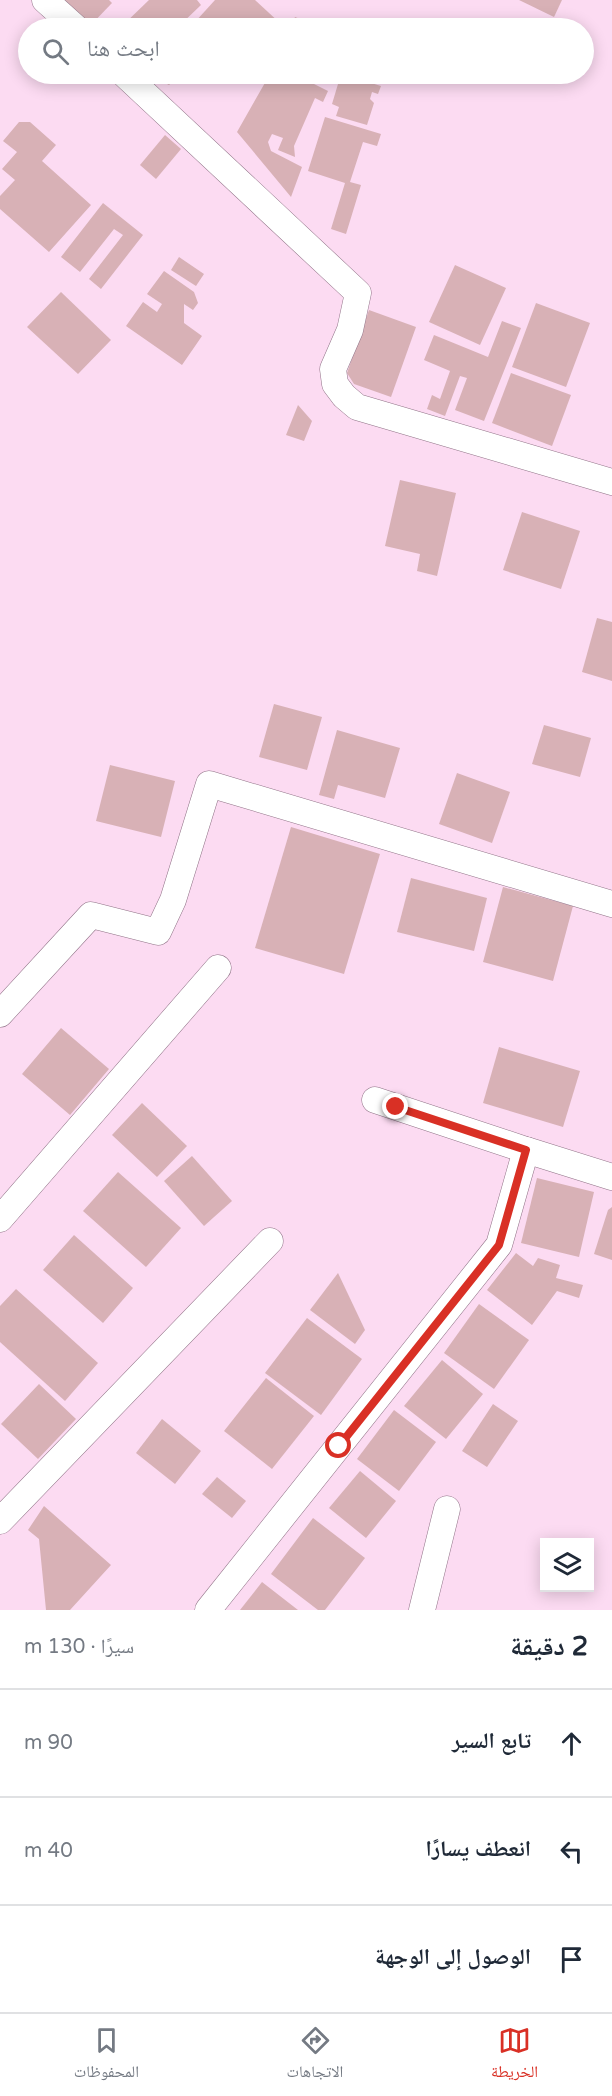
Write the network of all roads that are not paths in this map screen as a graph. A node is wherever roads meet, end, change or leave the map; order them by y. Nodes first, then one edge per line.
1 (45, 0) edge
2 (65, 18) edge
3 (135, 84) edge
4 (612, 482) edge
5 (612, 904) edge
6 (218, 968) dead end
7 (0, 1014) edge
8 (375, 1100) dead end
9 (526, 1150) junction
10 (612, 1177) edge
11 (0, 1219) edge
12 (270, 1241) dead end
13 (447, 1509) dead end
14 (0, 1521) edge
15 (208, 1610) edge
16 (422, 1610) edge

1 - 2 street
3 - 4 street
5 - 7 street
6 - 11 street
8 - 9 street
9 - 10 street
9 - 15 street
12 - 14 street
13 - 16 street

